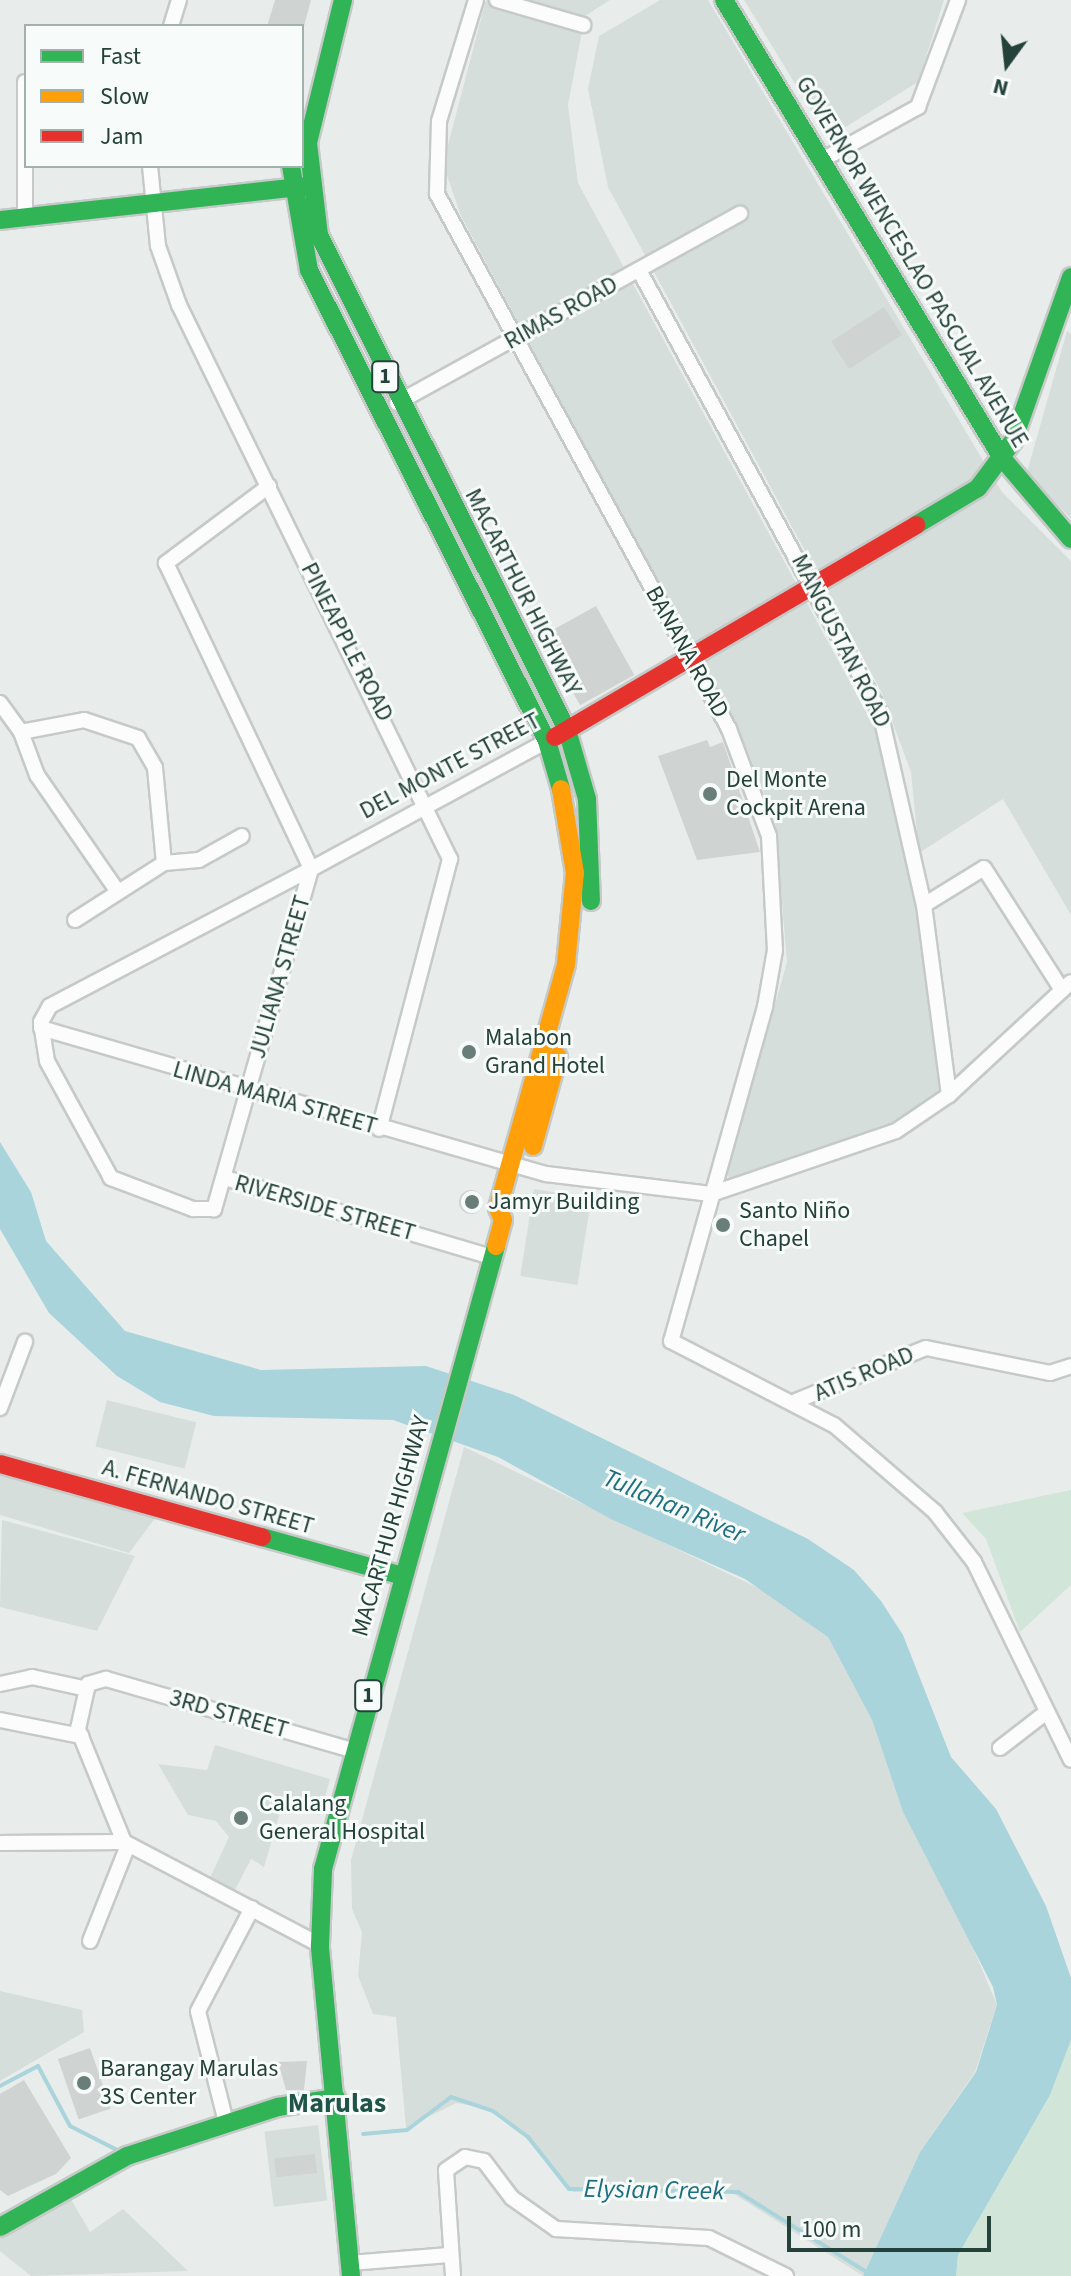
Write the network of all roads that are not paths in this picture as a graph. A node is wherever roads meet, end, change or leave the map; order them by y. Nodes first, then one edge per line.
1 (179, 0) edge
2 (325, 0) edge
3 (343, 0) edge
4 (476, 0) edge
5 (497, 0) edge
6 (724, 0) edge
7 (958, 0) edge
8 (172, 24) edge
9 (583, 25) dead end
10 (304, 74) edge
11 (304, 160) edge
12 (822, 160) junction
13 (25, 168) edge
14 (150, 168) edge
15 (292, 168) edge
16 (303, 168) edge
17 (300, 186) junction
18 (152, 199) junction
19 (0, 206) edge
20 (25, 212) junction
21 (740, 214) dead end
22 (0, 220) edge
23 (639, 270) junction
24 (1071, 277) edge
25 (514, 339) junction
26 (390, 407) junction
27 (1002, 458) junction
28 (269, 486) junction
29 (1071, 539) edge
30 (816, 588) junction
31 (692, 662) junction
32 (0, 703) edge
33 (567, 730) junction
34 (21, 732) junction
35 (547, 741) junction
36 (429, 805) junction
37 (242, 836) dead end
38 (164, 863) junction
39 (311, 869) junction
40 (118, 892) junction
41 (924, 905) junction
42 (75, 920) dead end
43 (1067, 986) edge
44 (41, 1028) junction
45 (249, 1091) junction
46 (949, 1095) junction
47 (379, 1129) junction
48 (518, 1166) junction
49 (225, 1178) junction
50 (711, 1194) junction
51 (492, 1257) junction
52 (25, 1342) dead end
53 (1071, 1366) edge
54 (796, 1401) junction
55 (0, 1408) edge
56 (0, 1464) edge
57 (403, 1576) junction
58 (0, 1684) edge
59 (87, 1689) junction
60 (1044, 1714) junction
61 (0, 1720) edge
62 (81, 1736) junction
63 (1000, 1748) dead end
64 (352, 1750) junction
65 (1071, 1760) edge
66 (0, 1843) edge
67 (126, 1844) junction
68 (252, 1908) junction
69 (90, 1941) dead end
70 (320, 1945) junction
71 (336, 2098) junction
72 (226, 2122) junction
73 (0, 2227) edge
74 (449, 2255) junction
75 (351, 2269) edge
76 (453, 2276) edge
77 (786, 2276) edge

1 - 8 street
2 - 10 main road
3 - 11 main road, MACARTHUR HIGHWAY / 1
4 - 25 street, BANANA ROAD
5 - 9 street
6 - 12 main road, GOVERNOR WENCESLAO PASCUAL AVENUE
7 - 12 street
12 - 27 main road, GOVERNOR WENCESLAO PASCUAL AVENUE
13 - 20 street
14 - 18 street, PINEAPPLE ROAD
15 - 17 main road, MACARTHUR HIGHWAY / 1
16 - 17 main road, MACARTHUR HIGHWAY / 1
17 - 18 main road
17 - 26 main road, MACARTHUR HIGHWAY / 1
18 - 20 main road
18 - 28 street, PINEAPPLE ROAD
19 - 20 main road
20 - 22 main road
21 - 23 street, RIMAS ROAD
23 - 25 street, RIMAS ROAD
23 - 30 street, MANGUSTAN ROAD
24 - 27 main road, DEL MONTE STREET
25 - 26 street, RIMAS ROAD
25 - 31 street, BANANA ROAD
26 - 33 main road, MACARTHUR HIGHWAY / 1
26 - 35 main road, MACARTHUR HIGHWAY / 1
27 - 29 main road, GOVERNOR WENCESLAO PASCUAL AVENUE
27 - 30 main road, DEL MONTE STREET
28 - 36 street, PINEAPPLE ROAD
28 - 39 street
30 - 31 main road, DEL MONTE STREET
30 - 41 street, MANGUSTAN ROAD
31 - 33 main road, DEL MONTE STREET
31 - 50 street, BANANA ROAD
32 - 34 street
33 - 35 main road, DEL MONTE STREET
33 - 48 main road, MACARTHUR HIGHWAY / 1
34 - 38 street
34 - 40 street
35 - 36 street, DEL MONTE STREET
35 - 48 main road, MACARTHUR HIGHWAY / 1
36 - 39 street, DEL MONTE STREET
36 - 47 street, PINEAPPLE ROAD
37 - 38 street
38 - 40 street
39 - 44 street, DEL MONTE STREET
39 - 45 street, JULIANA STREET
40 - 42 street
41 - 43 street
41 - 46 street, MANGUSTAN ROAD
43 - 46 street
44 - 45 street, LINDA MARIA STREET
44 - 49 street, RIVERSIDE STREET
45 - 47 street, LINDA MARIA STREET
45 - 49 street, JULIANA STREET
46 - 50 street
47 - 48 street, LINDA MARIA STREET
48 - 50 street, LINDA MARIA STREET
48 - 51 main road, MACARTHUR HIGHWAY / 1
49 - 51 street, RIVERSIDE STREET
50 - 54 street, BANANA ROAD
51 - 57 main road, MACARTHUR HIGHWAY / 1
52 - 55 street
53 - 54 street, ATIS ROAD
54 - 60 street
56 - 57 main road, A. FERNANDO STREET
57 - 64 main road, MACARTHUR HIGHWAY / 1
58 - 59 street
59 - 62 street
59 - 64 street, 3RD STREET
60 - 63 street
60 - 65 street
61 - 62 street
62 - 67 street
64 - 70 main road, MACARTHUR HIGHWAY / 1
66 - 67 street
67 - 68 street
67 - 69 street
68 - 70 street
68 - 72 street
70 - 71 main road, MACARTHUR HIGHWAY / 1
71 - 72 main road
71 - 75 main road, MACARTHUR HIGHWAY / 1
72 - 73 main road
74 - 75 street
74 - 76 street
74 - 77 street

